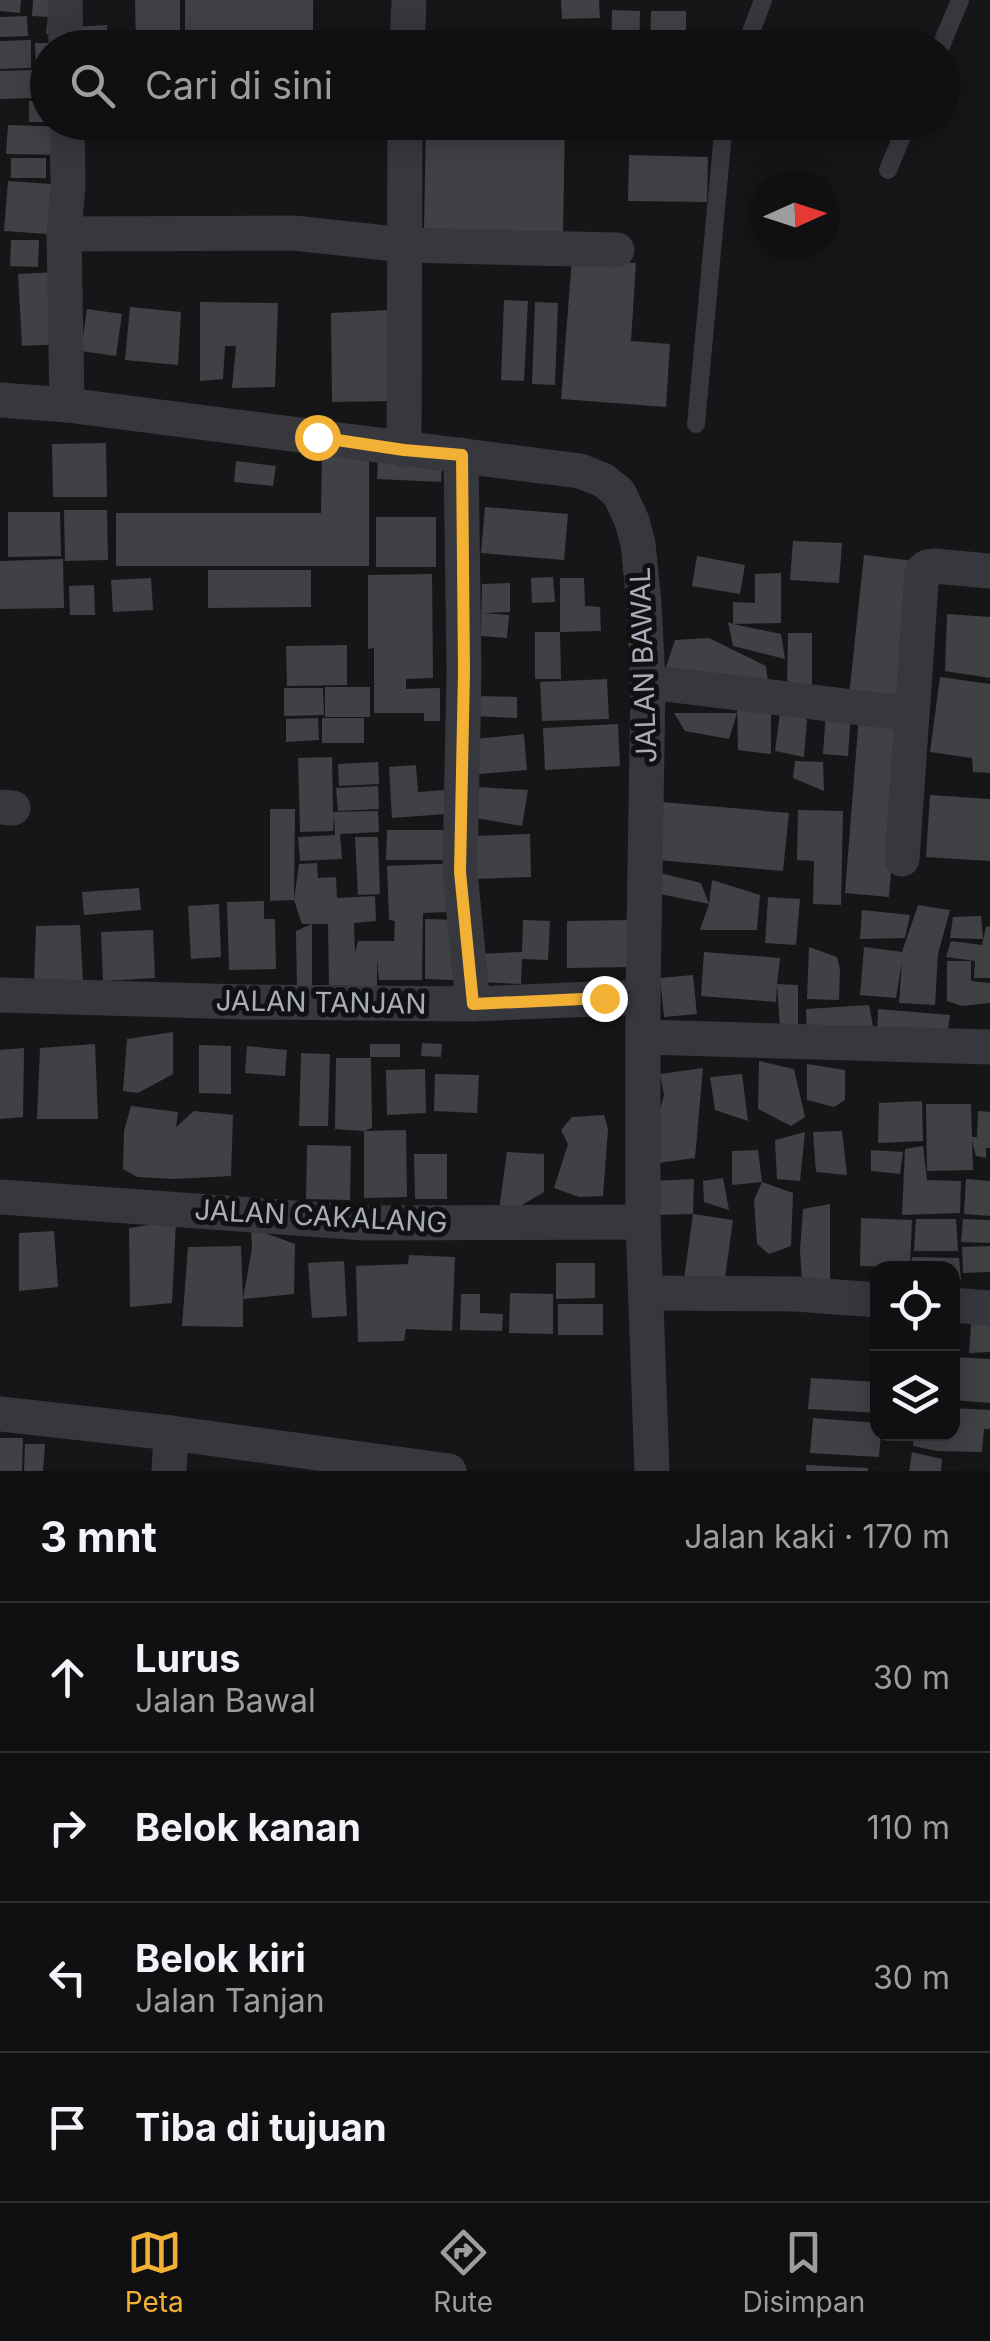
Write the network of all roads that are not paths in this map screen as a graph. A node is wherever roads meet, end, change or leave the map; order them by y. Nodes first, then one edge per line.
1 (65, 0) edge
2 (409, 0) edge
3 (763, 0) edge
4 (960, 0) edge
5 (66, 30) edge
6 (408, 30) edge
7 (752, 30) edge
8 (948, 30) edge
9 (67, 140) edge
10 (404, 140) edge
11 (722, 140) edge
12 (900, 140) edge
13 (888, 170) dead end
14 (64, 234) junction
15 (405, 244) junction
16 (617, 250) dead end
17 (0, 400) edge
18 (67, 405) junction
19 (696, 424) dead end
20 (404, 436) junction
21 (462, 455) junction
22 (990, 571) edge
23 (648, 682) junction
24 (911, 714) junction
25 (902, 859) dead end
26 (0, 995) edge
27 (643, 997) junction
28 (473, 1004) junction
29 (644, 1037) junction
30 (990, 1047) edge
31 (0, 1197) edge
32 (643, 1222) junction
33 (646, 1293) junction
34 (870, 1299) edge
35 (960, 1306) edge
36 (990, 1308) edge
37 (0, 1414) edge
38 (171, 1433) junction
39 (170, 1471) edge
40 (449, 1471) edge
41 (652, 1471) edge

1 - 5 street
2 - 6 street
3 - 7 lane
4 - 8 lane
9 - 14 street
10 - 15 street
11 - 19 lane
12 - 13 lane
14 - 15 street
14 - 18 street
15 - 16 street
15 - 20 street
17 - 18 street, JALAN BAWAL
18 - 20 street, JALAN BAWAL
20 - 21 street, JALAN BAWAL
21 - 23 street, JALAN BAWAL
21 - 28 street
22 - 24 street
23 - 24 street
23 - 27 street, JALAN BAWAL
24 - 25 street
26 - 28 street, JALAN TANJAN
27 - 28 street, JALAN TANJAN
27 - 29 street, JALAN BAWAL
29 - 30 street
29 - 32 street, JALAN BAWAL
31 - 32 street, JALAN CAKALANG
32 - 33 street, JALAN BAWAL
33 - 34 street
33 - 41 street, JALAN BAWAL
35 - 36 street
37 - 38 street
38 - 39 street
38 - 40 street

